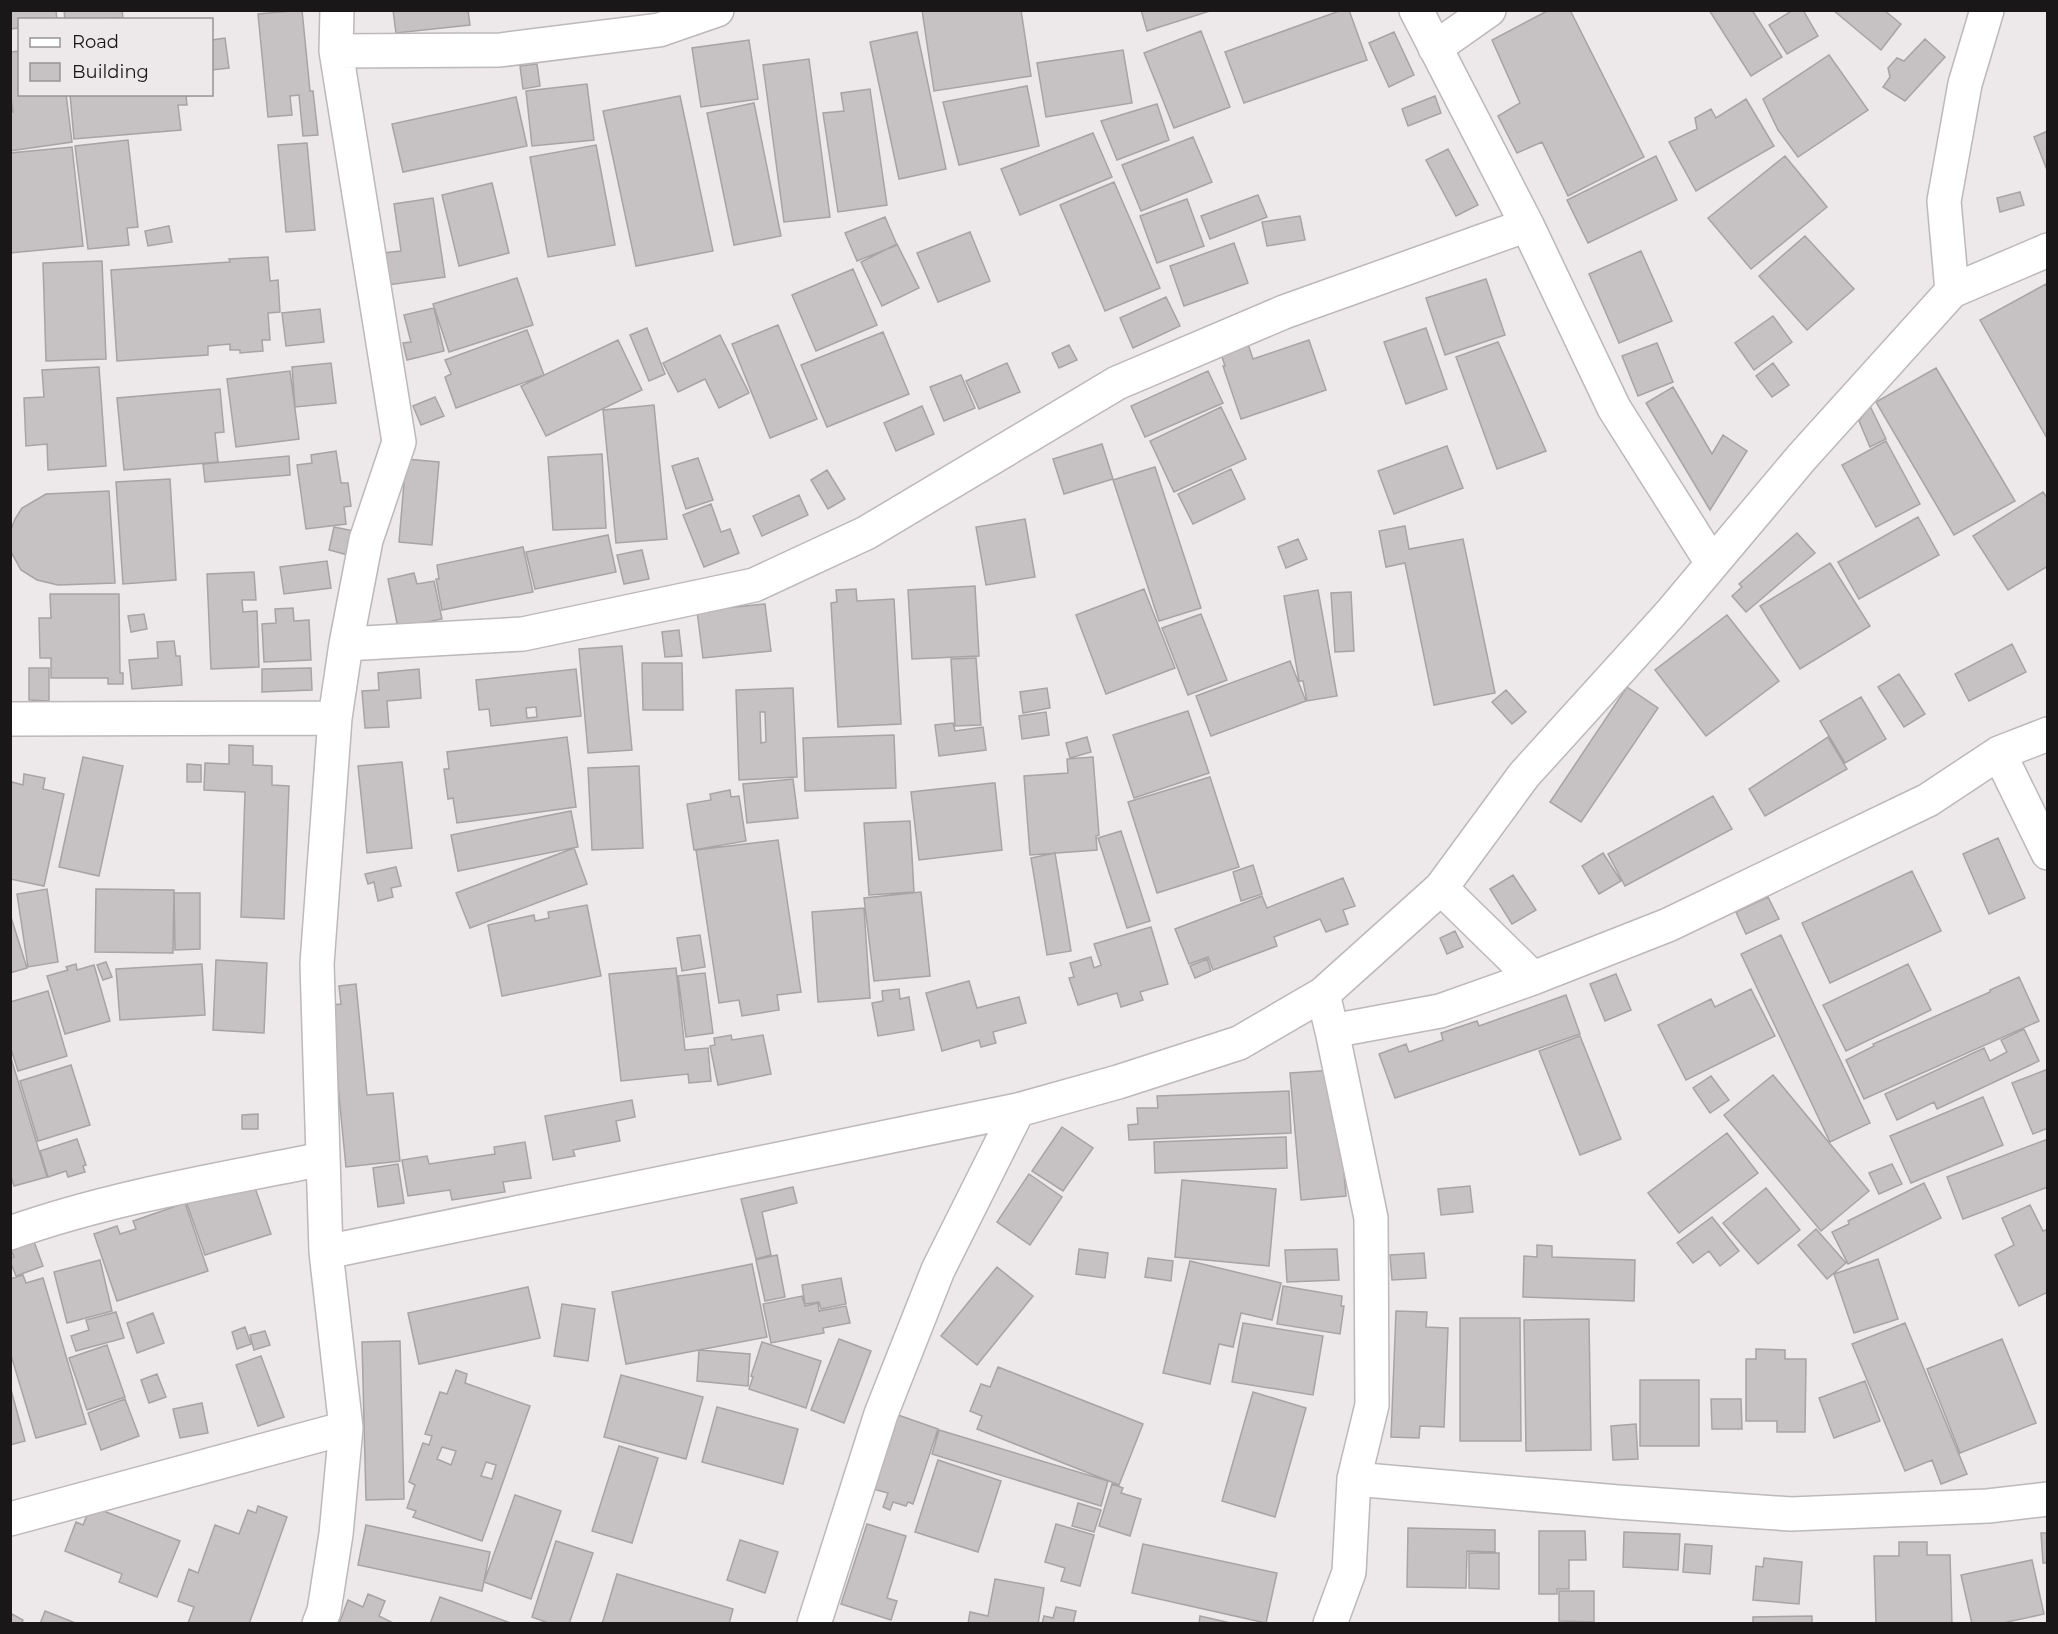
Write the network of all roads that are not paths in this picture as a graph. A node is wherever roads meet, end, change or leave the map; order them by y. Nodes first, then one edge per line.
1 (337, 10) edge
2 (717, 10) edge
3 (1416, 10) edge
4 (1489, 10) edge
5 (1988, 10) edge
6 (1435, 48) junction
7 (336, 51) junction
8 (1527, 225) junction
9 (2048, 250) edge
10 (1952, 291) junction
11 (1712, 563) junction
12 (346, 644) junction
13 (10, 718) edge
14 (335, 718) junction
15 (2048, 734) edge
16 (1999, 753) junction
17 (2048, 853) edge
18 (1441, 888) junction
19 (1533, 978) junction
20 (1323, 994) junction
21 (1332, 1031) junction
22 (1018, 1110) junction
23 (323, 1159) junction
24 (10, 1233) edge
25 (326, 1252) junction
26 (346, 1428) junction
27 (1354, 1479) junction
28 (2048, 1499) edge
29 (10, 1519) edge
30 (319, 1623) edge
31 (814, 1623) edge
32 (1330, 1623) edge

1 - 7 street
2 - 7 street
3 - 6 street
4 - 6 street
5 - 10 street
6 - 8 street
7 - 12 street
8 - 11 street
8 - 12 street
9 - 10 street
10 - 11 street
11 - 18 street
12 - 14 street
13 - 14 street
14 - 23 street
15 - 16 street
16 - 17 street
16 - 19 street
18 - 19 street
18 - 20 street
19 - 21 street
20 - 21 street
20 - 22 street
21 - 27 street
22 - 25 street
22 - 31 street
23 - 24 street
23 - 25 street
25 - 26 street
26 - 29 street
26 - 30 street
27 - 28 street
27 - 32 street

